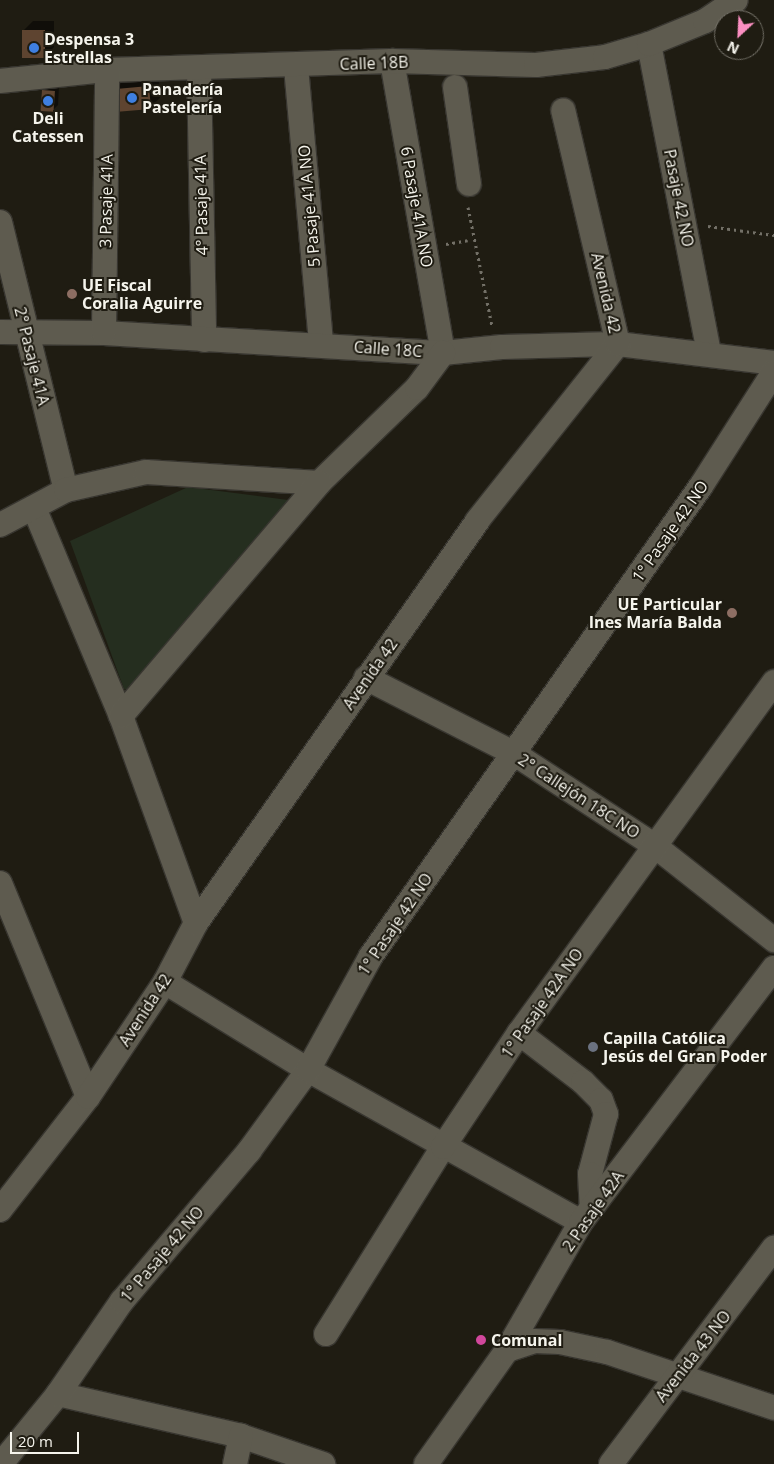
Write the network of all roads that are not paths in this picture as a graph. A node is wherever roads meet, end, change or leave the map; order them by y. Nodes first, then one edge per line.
1 (736, 0) edge
2 (650, 44) junction
3 (392, 61) junction
4 (296, 67) junction
5 (107, 70) junction
6 (199, 70) junction
7 (0, 81) edge
8 (455, 87) dead end
9 (563, 110) dead end
10 (469, 184) dead end
11 (0, 222) edge
12 (0, 332) edge
13 (26, 332) junction
14 (104, 333) junction
15 (204, 340) junction
16 (321, 344) junction
17 (618, 344) junction
18 (709, 352) junction
19 (443, 353) junction
20 (774, 363) edge
21 (774, 372) edge
22 (319, 483) junction
23 (66, 490) junction
24 (34, 508) junction
25 (0, 525) edge
26 (366, 678) junction
27 (774, 682) edge
28 (121, 716) junction
29 (515, 754) junction
30 (655, 846) junction
31 (0, 883) edge
32 (196, 923) junction
33 (774, 940) edge
34 (774, 968) edge
35 (164, 982) junction
36 (520, 1033) junction
37 (308, 1070) junction
38 (88, 1097) junction
39 (443, 1146) junction
40 (0, 1210) edge
41 (586, 1215) junction
42 (774, 1248) edge
43 (326, 1334) dead end
44 (507, 1350) junction
45 (677, 1376) junction
46 (58, 1394) junction
47 (774, 1408) edge
48 (241, 1436) junction
49 (1, 1464) edge
50 (235, 1464) edge
51 (323, 1464) edge
52 (426, 1464) edge
53 (611, 1464) edge

1 - 2 street, Calle 18B
2 - 3 street, Calle 18B
2 - 18 street, Pasaje 42 NO
3 - 4 street, Calle 18B
3 - 19 street, 6 Pasaje 41A NO
4 - 6 street, Calle 18B
4 - 16 street, 5 Pasaje 41A NO
5 - 6 street, Calle 18B
5 - 7 street, Calle 18B
5 - 14 street, 3 Pasaje 41A
6 - 15 street, 4° Pasaje 41A
8 - 10 street
9 - 17 street, Avenida 42
11 - 13 street, 2° Pasaje 41A
12 - 13 street, Calle 18C
13 - 14 street, Calle 18C
13 - 23 street, 2° Pasaje 41A
14 - 15 street, Calle 18C
15 - 16 street, Calle 18C
16 - 19 street, Calle 18C
17 - 18 street, Calle 18C
17 - 19 street, Calle 18C
17 - 26 street, Avenida 42
18 - 20 street, Calle 18C
19 - 22 street
21 - 29 street, 1° Pasaje 42 NO
22 - 23 street
22 - 28 street
23 - 24 street
24 - 25 street
24 - 28 street
26 - 29 street, 2° Callejón 18C NO
26 - 32 street, Avenida 42
27 - 30 street, 1° Pasaje 42A NO
28 - 32 street
29 - 30 street, 2° Callejón 18C NO
29 - 37 street, 1° Pasaje 42 NO
30 - 33 street, 2° Callejón 18C NO
30 - 36 street, 1° Pasaje 42A NO
31 - 38 street
32 - 35 street, Avenida 42
34 - 41 street, 2 Pasaje 42A
35 - 37 street
35 - 38 street, Avenida 42
36 - 39 street, 1° Pasaje 42A NO
36 - 41 street
37 - 39 street
37 - 46 street, 1° Pasaje 42 NO
38 - 40 street, Avenida 42
39 - 41 street
39 - 43 street, 1° Pasaje 42A NO
41 - 44 street, 2 Pasaje 42A
42 - 45 street, Avenida 43 NO
44 - 45 street
44 - 52 street, 2 Pasaje 42A
45 - 47 street
45 - 53 street, Avenida 43 NO
46 - 48 street
46 - 49 street, 1° Pasaje 42 NO
48 - 50 street
48 - 51 street

